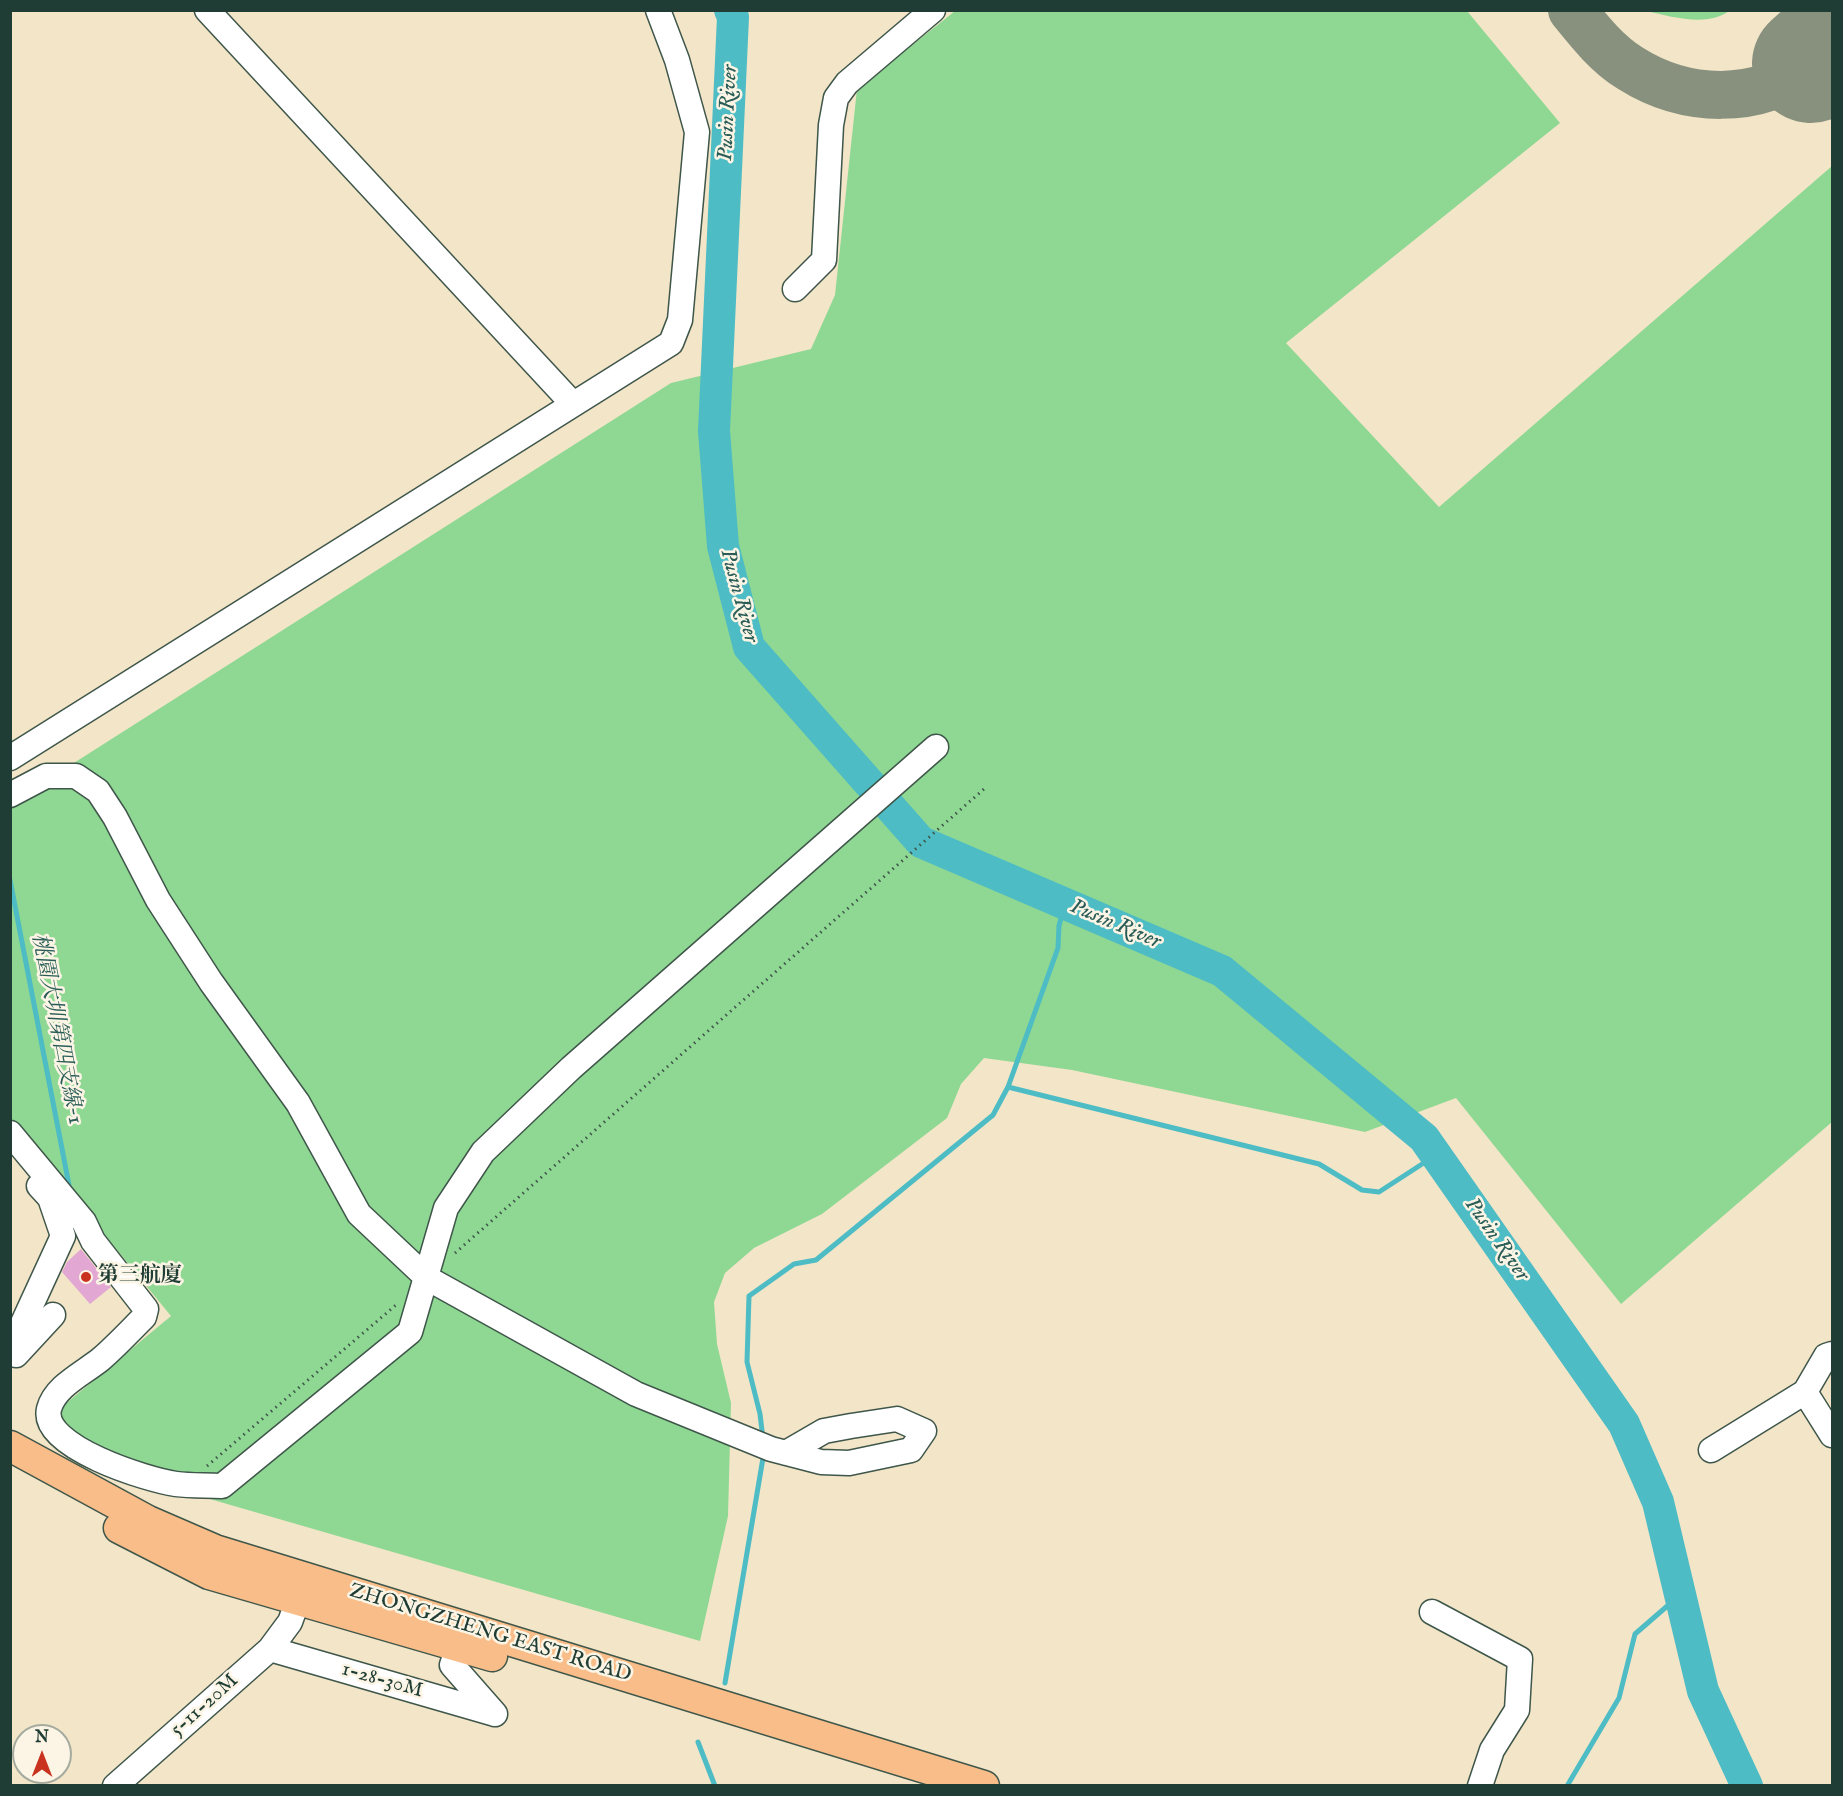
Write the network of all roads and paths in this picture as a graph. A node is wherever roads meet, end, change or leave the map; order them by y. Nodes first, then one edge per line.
1 (207, 10) edge
2 (658, 10) edge
3 (933, 10) edge
4 (795, 289) dead end
5 (572, 403) junction
6 (932, 752) dead end
7 (10, 758) edge
8 (984, 789) dead end
9 (10, 795) edge
10 (10, 1133) edge
11 (10, 1156) edge
12 (452, 1256) dead end
13 (427, 1278) junction
14 (400, 1302) dead end
15 (52, 1316) dead end
16 (10, 1352) edge
17 (1833, 1354) edge
18 (10, 1362) edge
19 (1805, 1392) junction
20 (1833, 1435) edge
21 (10, 1446) edge
22 (1711, 1450) dead end
23 (786, 1453) dead end
24 (10, 1469) edge
25 (174, 1484) junction
26 (294, 1611) junction
27 (1432, 1612) dead end
28 (462, 1636) junction
29 (270, 1648) junction
30 (115, 1785) edge
31 (921, 1785) edge
32 (984, 1785) edge
33 (1480, 1785) edge

1 - 5 street
2 - 5 street
3 - 4 street
5 - 7 street
6 - 13 street
8 - 12 path
9 - 13 street
10 - 25 street
11 - 16 street
13 - 23 street
13 - 25 street
14 - 25 path
15 - 18 street
17 - 19 street
19 - 20 street
19 - 22 street
21 - 28 main road, ZHONGZHENG EAST ROAD
24 - 26 main road, ZHONGZHENG EAST ROAD
26 - 28 main road, ZHONGZHENG EAST ROAD
26 - 29 street, 5-11-20M
27 - 33 street
28 - 29 street, 1-28-30M
28 - 31 main road, ZHONGZHENG EAST ROAD
28 - 32 main road, ZHONGZHENG EAST ROAD
29 - 30 street, 5-11-20M

